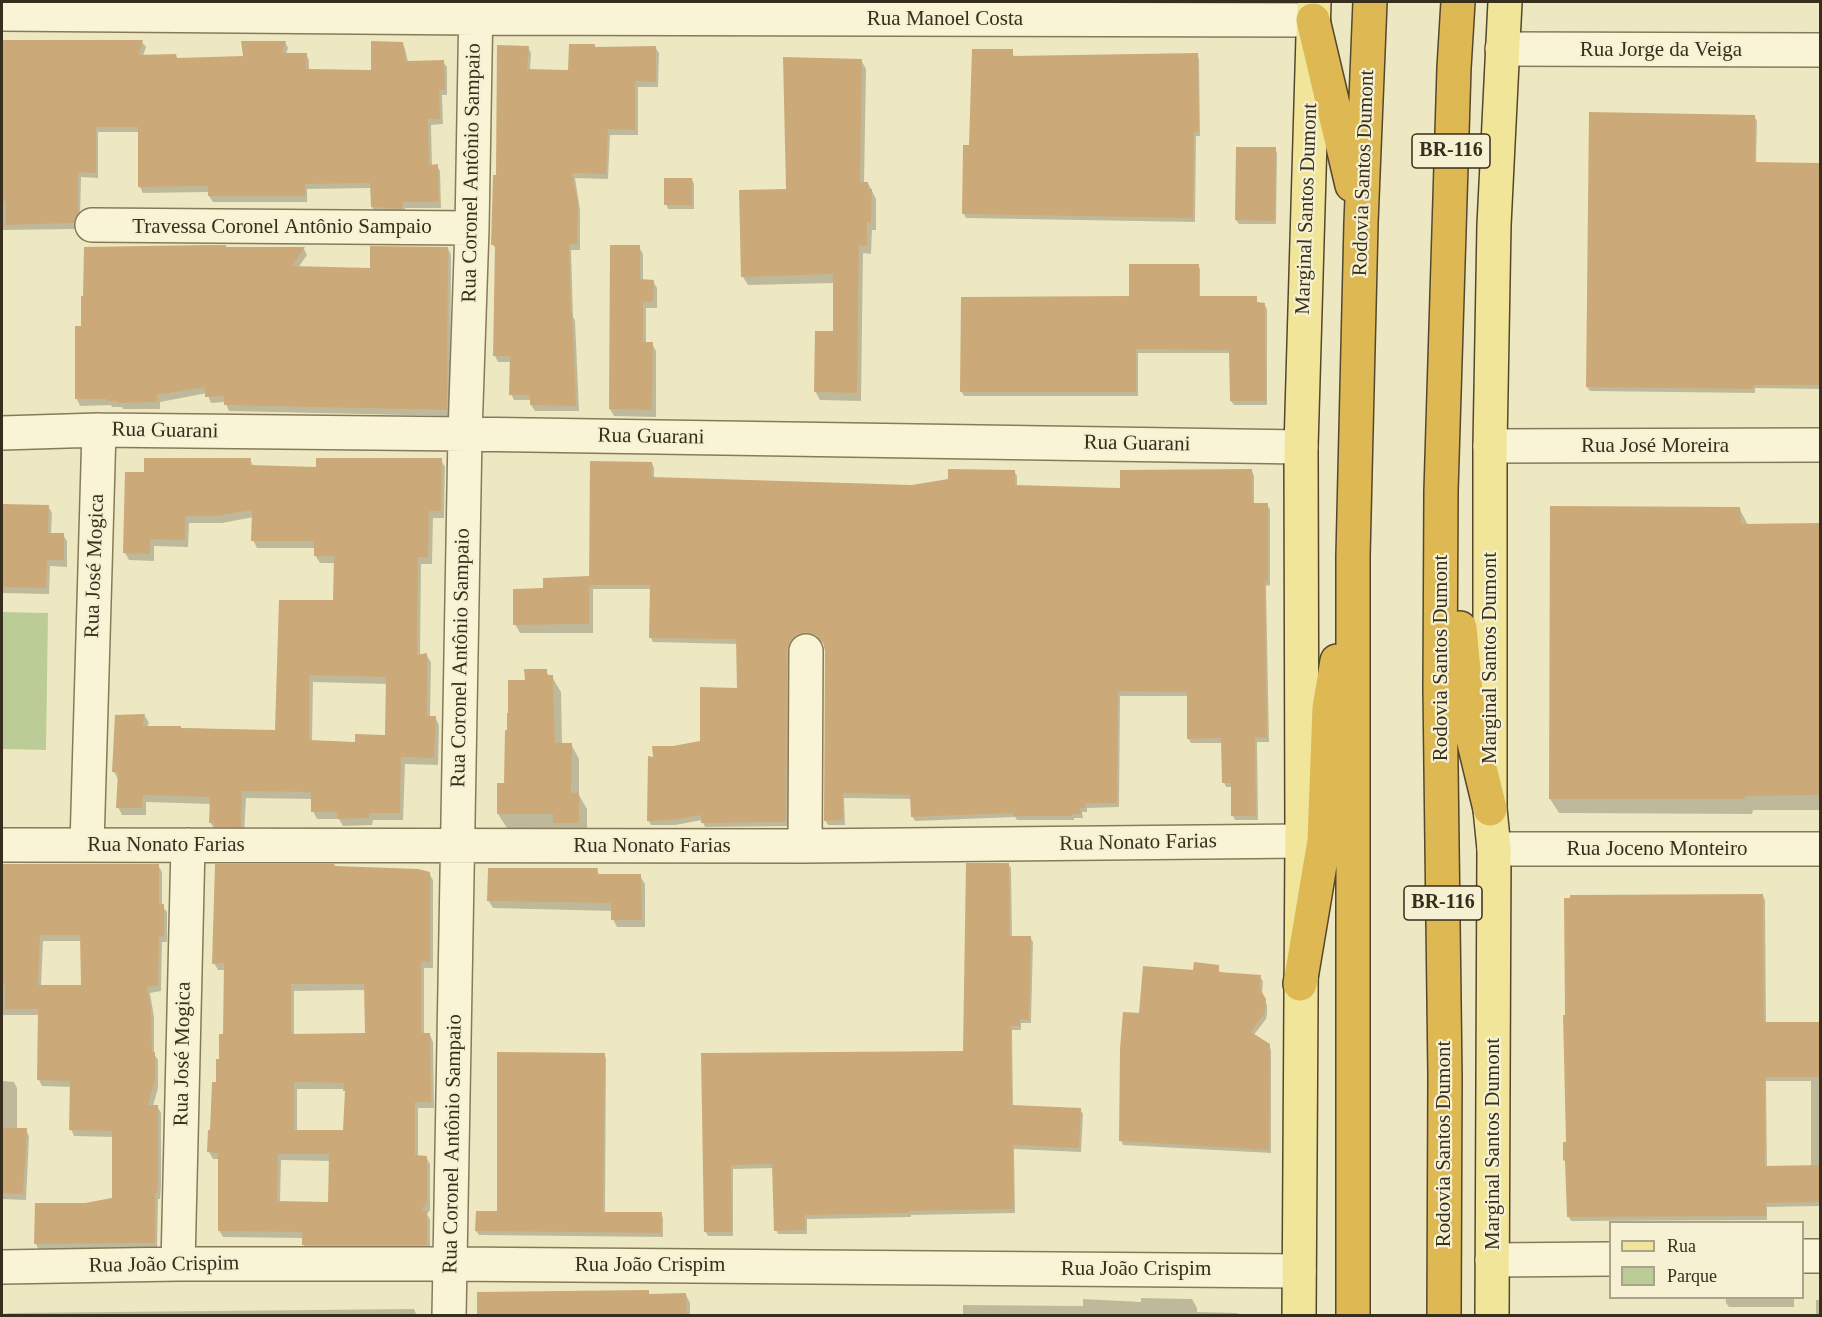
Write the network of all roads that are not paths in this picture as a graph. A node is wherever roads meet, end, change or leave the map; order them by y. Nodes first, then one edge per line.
1 (1370, 2) edge
2 (1458, 2) edge
3 (1505, 2) edge
4 (476, 10) edge
5 (1313, 11) edge
6 (2, 14) edge
7 (1502, 49) junction
8 (1821, 50) edge
9 (1361, 224) junction
10 (92, 225) dead end
11 (472, 228) junction
12 (99, 430) junction
13 (2, 433) edge
14 (465, 434) junction
15 (1821, 445) edge
16 (1490, 446) junction
17 (1301, 447) junction
18 (1441, 491) junction
19 (1353, 556) junction
20 (806, 651) dead end
21 (1490, 809) junction
22 (1302, 841) junction
23 (2, 845) edge
24 (87, 845) junction
25 (188, 845) junction
26 (458, 846) junction
27 (805, 846) junction
28 (1494, 849) junction
29 (1821, 849) edge
30 (1300, 984) junction
31 (1804, 1256) edge
32 (1821, 1256) edge
33 (1609, 1259) edge
34 (1492, 1260) junction
35 (178, 1264) junction
36 (450, 1264) junction
37 (2, 1267) edge
38 (1299, 1271) junction
39 (449, 1316) edge
40 (1299, 1316) edge
41 (1353, 1316) edge
42 (1444, 1316) edge
43 (1492, 1316) edge

1 - 9 highway, Rodovia Santos Dumont
2 - 18 highway, Rodovia Santos Dumont / BR-116
3 - 7 main road, Marginal Santos Dumont / BR-116
4 - 5 street, Rua Manoel Costa
4 - 6 street, Rua Manoel Costa
4 - 11 street, Rua Coronel Antônio Sampaio
5 - 9 highway
5 - 17 main road, Marginal Santos Dumont
7 - 8 street, Rua Jorge da Veiga
7 - 16 main road, Marginal Santos Dumont / BR-116
9 - 19 highway, Rodovia Santos Dumont
10 - 11 street, Travessa Coronel Antônio Sampaio
11 - 14 street, Rua Coronel Antônio Sampaio
12 - 13 street, Rua Guarani
12 - 14 street, Rua Guarani
12 - 24 street, Rua José Mogica
14 - 17 street, Rua Guarani
14 - 26 street, Rua Coronel Antônio Sampaio
15 - 16 street, Rua José Moreira
16 - 21 main road, Marginal Santos Dumont / BR-116
17 - 22 main road, Marginal Santos Dumont
18 - 21 highway
18 - 42 highway, Rodovia Santos Dumont / BR-116
19 - 30 highway
19 - 41 highway, Rodovia Santos Dumont
20 - 27 street
21 - 28 main road, Marginal Santos Dumont / BR-116
22 - 27 street, Rua Nonato Farias
22 - 30 main road, Marginal Santos Dumont
23 - 24 street, Rua Nonato Farias
24 - 25 street, Rua Nonato Farias
25 - 26 street, Rua Nonato Farias
25 - 35 street, Rua José Mogica
26 - 27 street, Rua Nonato Farias
26 - 36 street, Rua Coronel Antônio Sampaio
28 - 29 street, Rua Joceno Monteiro
28 - 34 main road, Marginal Santos Dumont / BR-116
30 - 38 main road, Marginal Santos Dumont
31 - 32 street
33 - 34 street
34 - 43 main road, Marginal Santos Dumont / BR-116
35 - 36 street, Rua João Crispim
35 - 37 street, Rua João Crispim
36 - 38 street, Rua João Crispim
36 - 39 street, Rua Coronel Antônio Sampaio
38 - 40 main road, Marginal Santos Dumont

